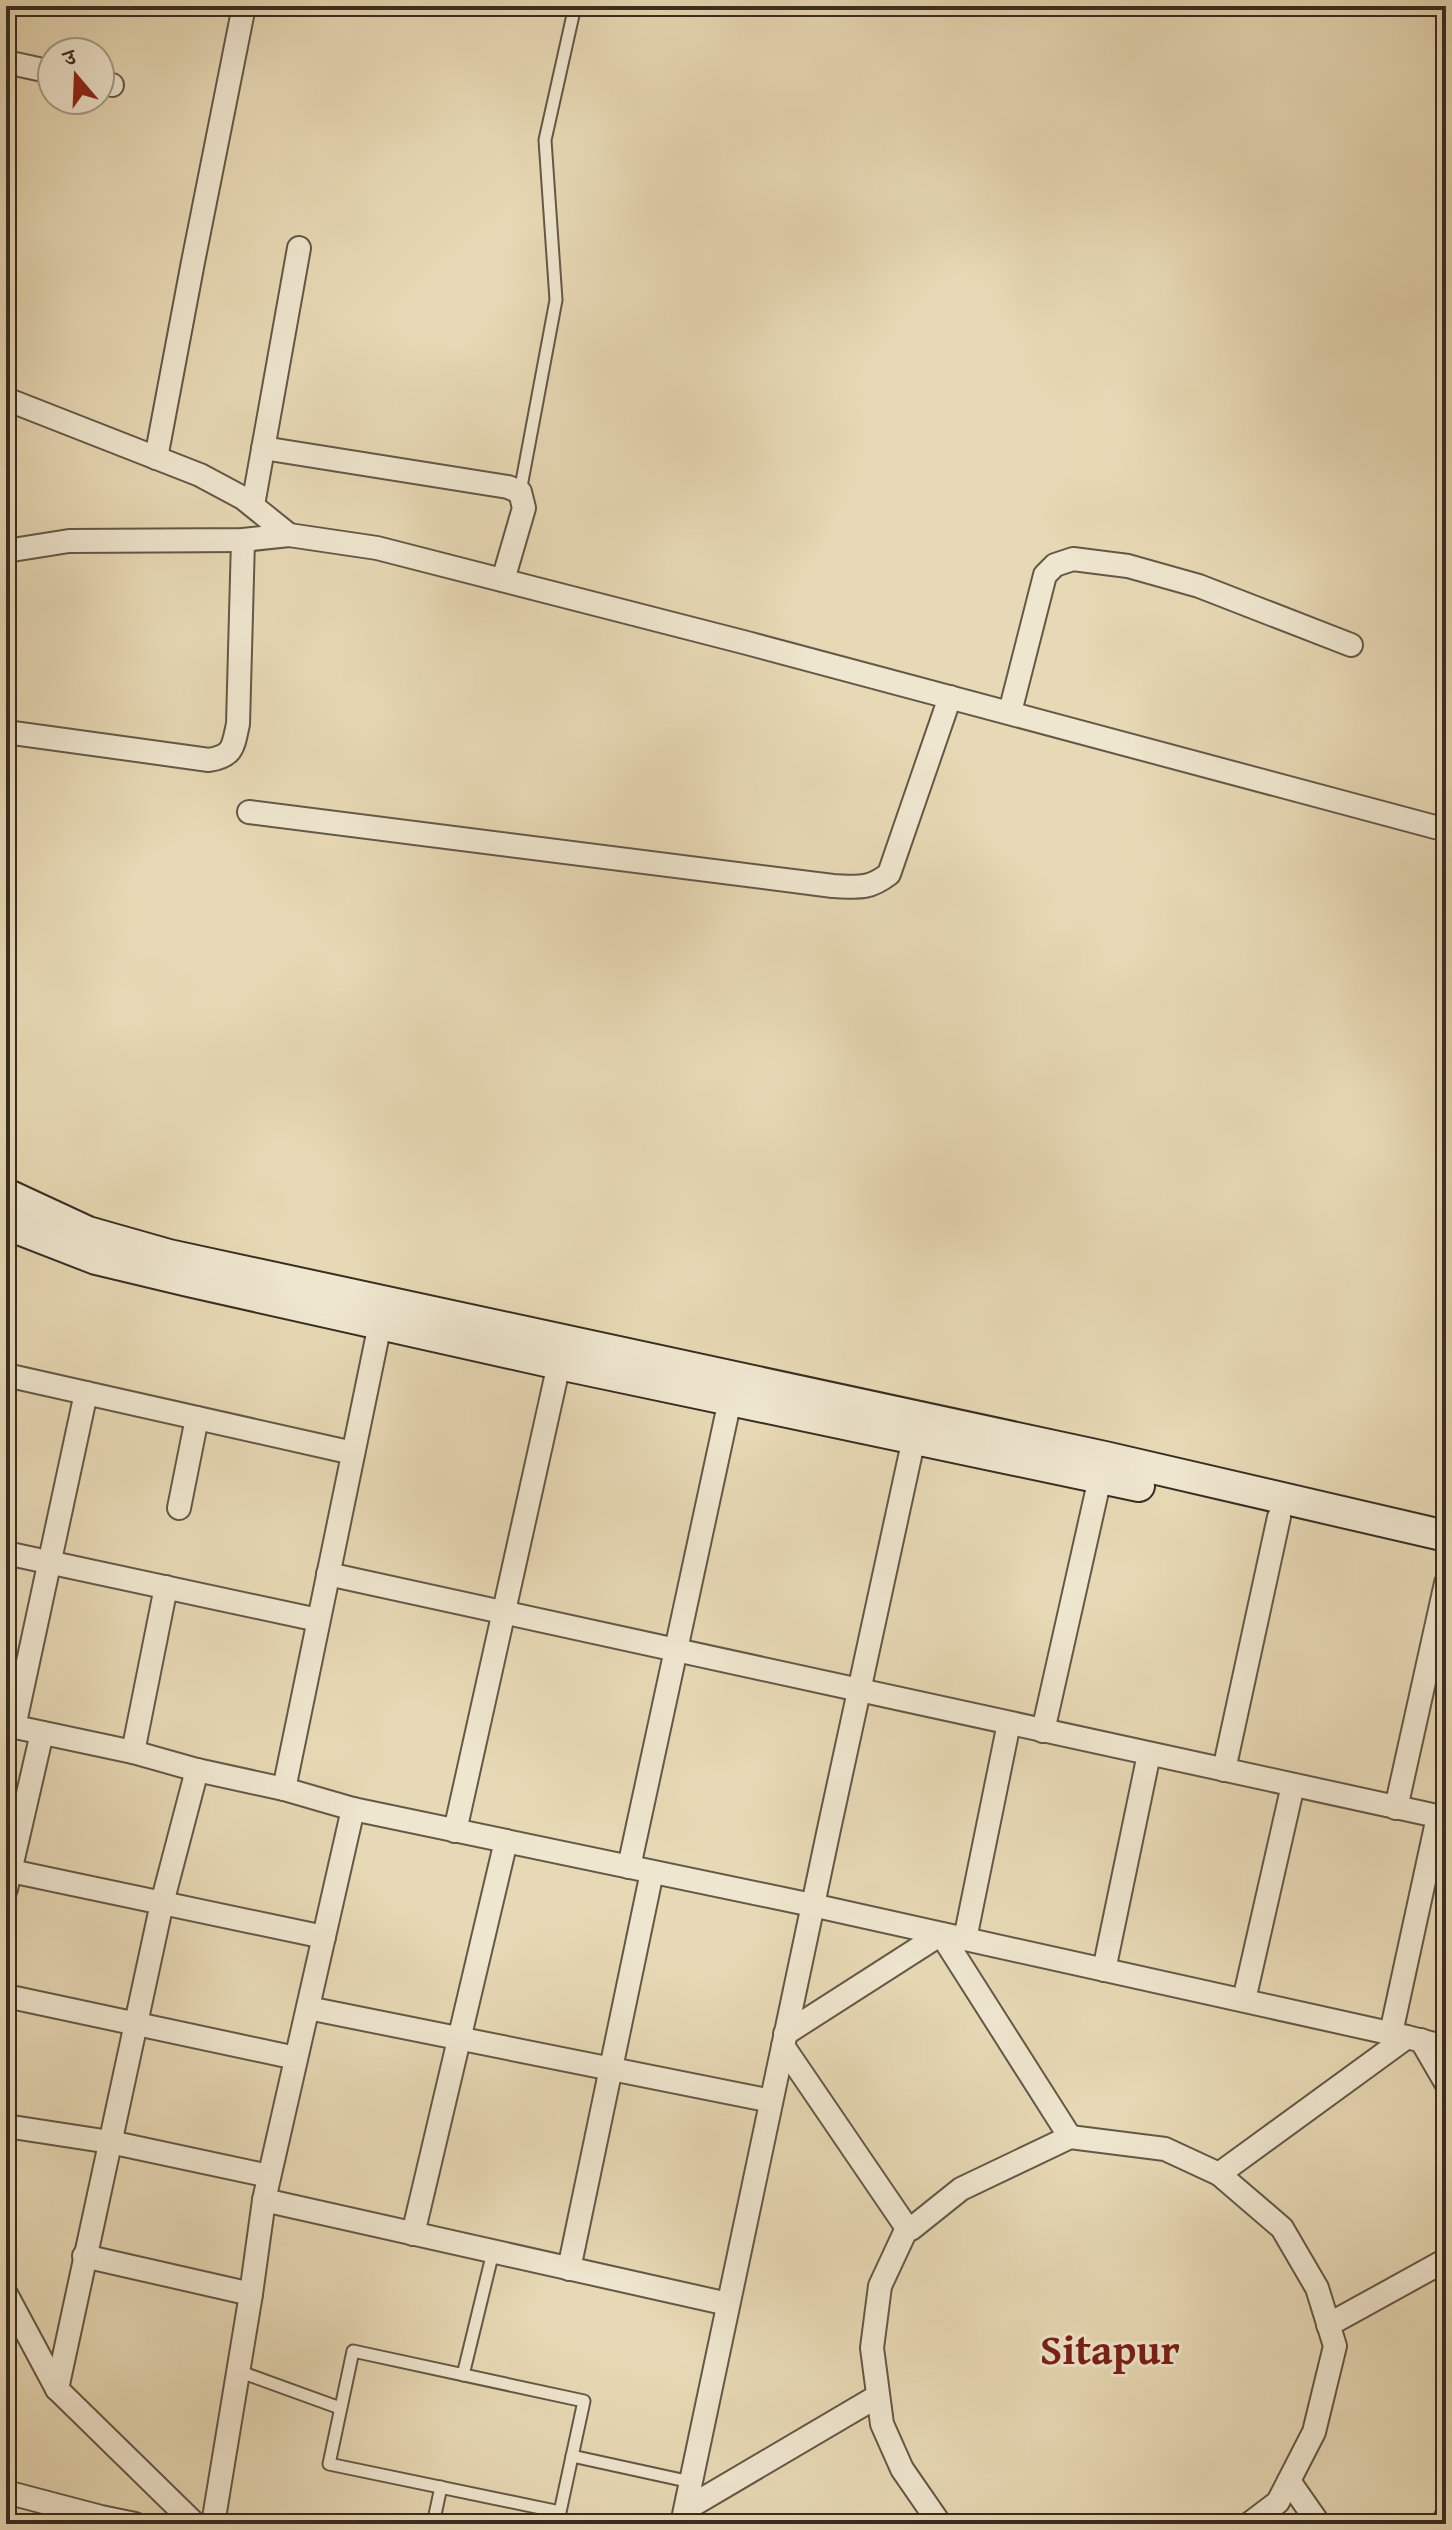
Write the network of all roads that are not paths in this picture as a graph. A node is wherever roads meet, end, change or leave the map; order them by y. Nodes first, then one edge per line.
1 (244, 6) edge
2 (575, 6) edge
3 (6, 62) edge
4 (36, 69) edge
5 (299, 248) dead end
6 (6, 399) edge
7 (263, 448) junction
8 (156, 458) junction
9 (520, 492) junction
10 (253, 505) junction
11 (289, 535) junction
12 (243, 540) junction
13 (6, 551) edge
14 (503, 580) junction
15 (1351, 645) dead end
16 (950, 697) junction
17 (1010, 712) junction
18 (6, 732) edge
19 (249, 812) dead end
20 (1446, 830) edge
21 (6, 1194) edge
22 (6, 1224) edge
23 (380, 1324) junction
24 (559, 1364) junction
25 (6, 1375) edge
26 (86, 1393) junction
27 (730, 1400) junction
28 (197, 1418) junction
29 (914, 1438) junction
30 (353, 1453) junction
31 (1100, 1478) junction
32 (179, 1508) dead end
33 (1279, 1517) junction
34 (1446, 1536) edge
35 (6, 1553) edge
36 (1446, 1554) edge
37 (49, 1562) junction
38 (328, 1574) junction
39 (1446, 1583) edge
40 (166, 1587) junction
41 (504, 1612) junction
42 (318, 1620) junction
43 (676, 1650) junction
44 (859, 1690) junction
45 (1009, 1723) junction
46 (10, 1726) edge
47 (1043, 1731) junction
48 (42, 1733) junction
49 (133, 1752) junction
50 (1149, 1754) junction
51 (197, 1770) junction
52 (1224, 1770) junction
53 (1293, 1785) junction
54 (284, 1789) junction
55 (1396, 1808) junction
56 (353, 1809) junction
57 (1442, 1817) edge
58 (455, 1831) junction
59 (506, 1841) junction
60 (629, 1867) junction
61 (652, 1872) junction
62 (7, 1876) edge
63 (162, 1903) junction
64 (812, 1905) junction
65 (941, 1934) junction
66 (324, 1937) junction
67 (965, 1939) junction
68 (1104, 1970) junction
69 (6, 1996) edge
70 (1244, 2000) junction
71 (308, 2008) junction
72 (136, 2024) junction
73 (1406, 2036) junction
74 (459, 2039) junction
75 (784, 2040) junction
76 (1446, 2047) edge
77 (296, 2058) junction
78 (611, 2069) junction
79 (1446, 2083) edge
80 (771, 2101) junction
81 (6, 2126) edge
82 (1070, 2137) junction
83 (110, 2142) junction
84 (1219, 2174) junction
85 (269, 2176) junction
86 (264, 2200) junction
87 (907, 2228) junction
88 (413, 2234) junction
89 (493, 2252) junction
90 (84, 2256) junction
91 (1446, 2260) edge
92 (569, 2269) junction
93 (6, 2294) edge
94 (251, 2294) junction
95 (728, 2304) junction
96 (12, 2314) edge
97 (1328, 2325) junction
98 (238, 2371) junction
99 (463, 2375) junction
100 (57, 2389) junction
101 (878, 2396) junction
102 (340, 2408) junction
103 (572, 2456) junction
104 (1289, 2481) junction
105 (691, 2482) junction
106 (441, 2487) junction
107 (6, 2492) edge
108 (684, 2517) edge
109 (1446, 2517) edge
110 (135, 2524) edge
111 (195, 2524) edge
112 (213, 2524) edge
113 (433, 2524) edge
114 (940, 2524) edge
115 (1249, 2524) edge
116 (1319, 2524) edge
117 (1445, 2524) edge

1 - 8 street
2 - 9 lane
3 - 4 street
5 - 7 street
6 - 8 street
7 - 9 street
7 - 10 street
8 - 10 street
9 - 14 street
10 - 11 street
11 - 12 street
11 - 14 street
12 - 13 street
12 - 18 street
14 - 16 street
15 - 17 street
16 - 17 street
16 - 19 street
17 - 20 street
21 - 34 street
22 - 23 street
23 - 24 street
23 - 30 street
24 - 27 street
24 - 41 street
25 - 26 street
26 - 28 street
26 - 37 street
27 - 29 street
27 - 43 street
28 - 30 street
28 - 32 street
29 - 31 street
29 - 44 street
30 - 38 street
31 - 33 street
31 - 47 street
33 - 36 street
33 - 52 street
35 - 37 street
37 - 40 street
37 - 46 street
38 - 41 street
38 - 42 street
39 - 55 street
40 - 42 street
40 - 49 street
41 - 43 street
41 - 58 street
42 - 54 street
43 - 44 street
43 - 60 street
44 - 45 street
44 - 64 street
45 - 47 street
45 - 67 street
46 - 48 street
47 - 50 street
48 - 49 street
48 - 62 street
49 - 51 street
50 - 52 street
50 - 68 street
51 - 54 street
51 - 63 street
52 - 53 street
53 - 55 street
53 - 70 street
54 - 56 street
55 - 57 street
56 - 58 street
56 - 66 street
57 - 73 street
58 - 59 street
59 - 60 street
59 - 74 street
60 - 61 street
61 - 64 street
61 - 78 street
62 - 63 street
63 - 66 street
63 - 72 street
64 - 65 street
64 - 75 street
65 - 67 street
65 - 75 street
65 - 82 street
66 - 71 street
67 - 68 street
68 - 70 street
69 - 72 street
70 - 73 street
71 - 74 street
71 - 77 street
72 - 77 street
72 - 83 street
73 - 76 street
73 - 79 street
73 - 84 street
74 - 78 street
74 - 88 street
75 - 80 street
75 - 87 street
77 - 85 street
78 - 80 street
78 - 92 street
80 - 95 street
81 - 83 street
82 - 84 street
82 - 87 street
83 - 85 street
83 - 90 street
84 - 97 street
85 - 86 street
86 - 88 street
86 - 94 street
87 - 101 street
88 - 89 street
89 - 92 street
89 - 99 lane
90 - 94 street
90 - 100 street
91 - 97 street
92 - 95 street
93 - 96 street
94 - 98 street
95 - 105 street
96 - 100 street
97 - 104 street
98 - 102 lane
98 - 112 street
99 - 102 lane
99 - 103 lane
100 - 111 street
101 - 108 street
101 - 114 street
102 - 106 lane
103 - 105 lane
103 - 106 lane
104 - 115 street
104 - 116 street
105 - 108 street
106 - 113 lane
107 - 110 street
109 - 117 street

